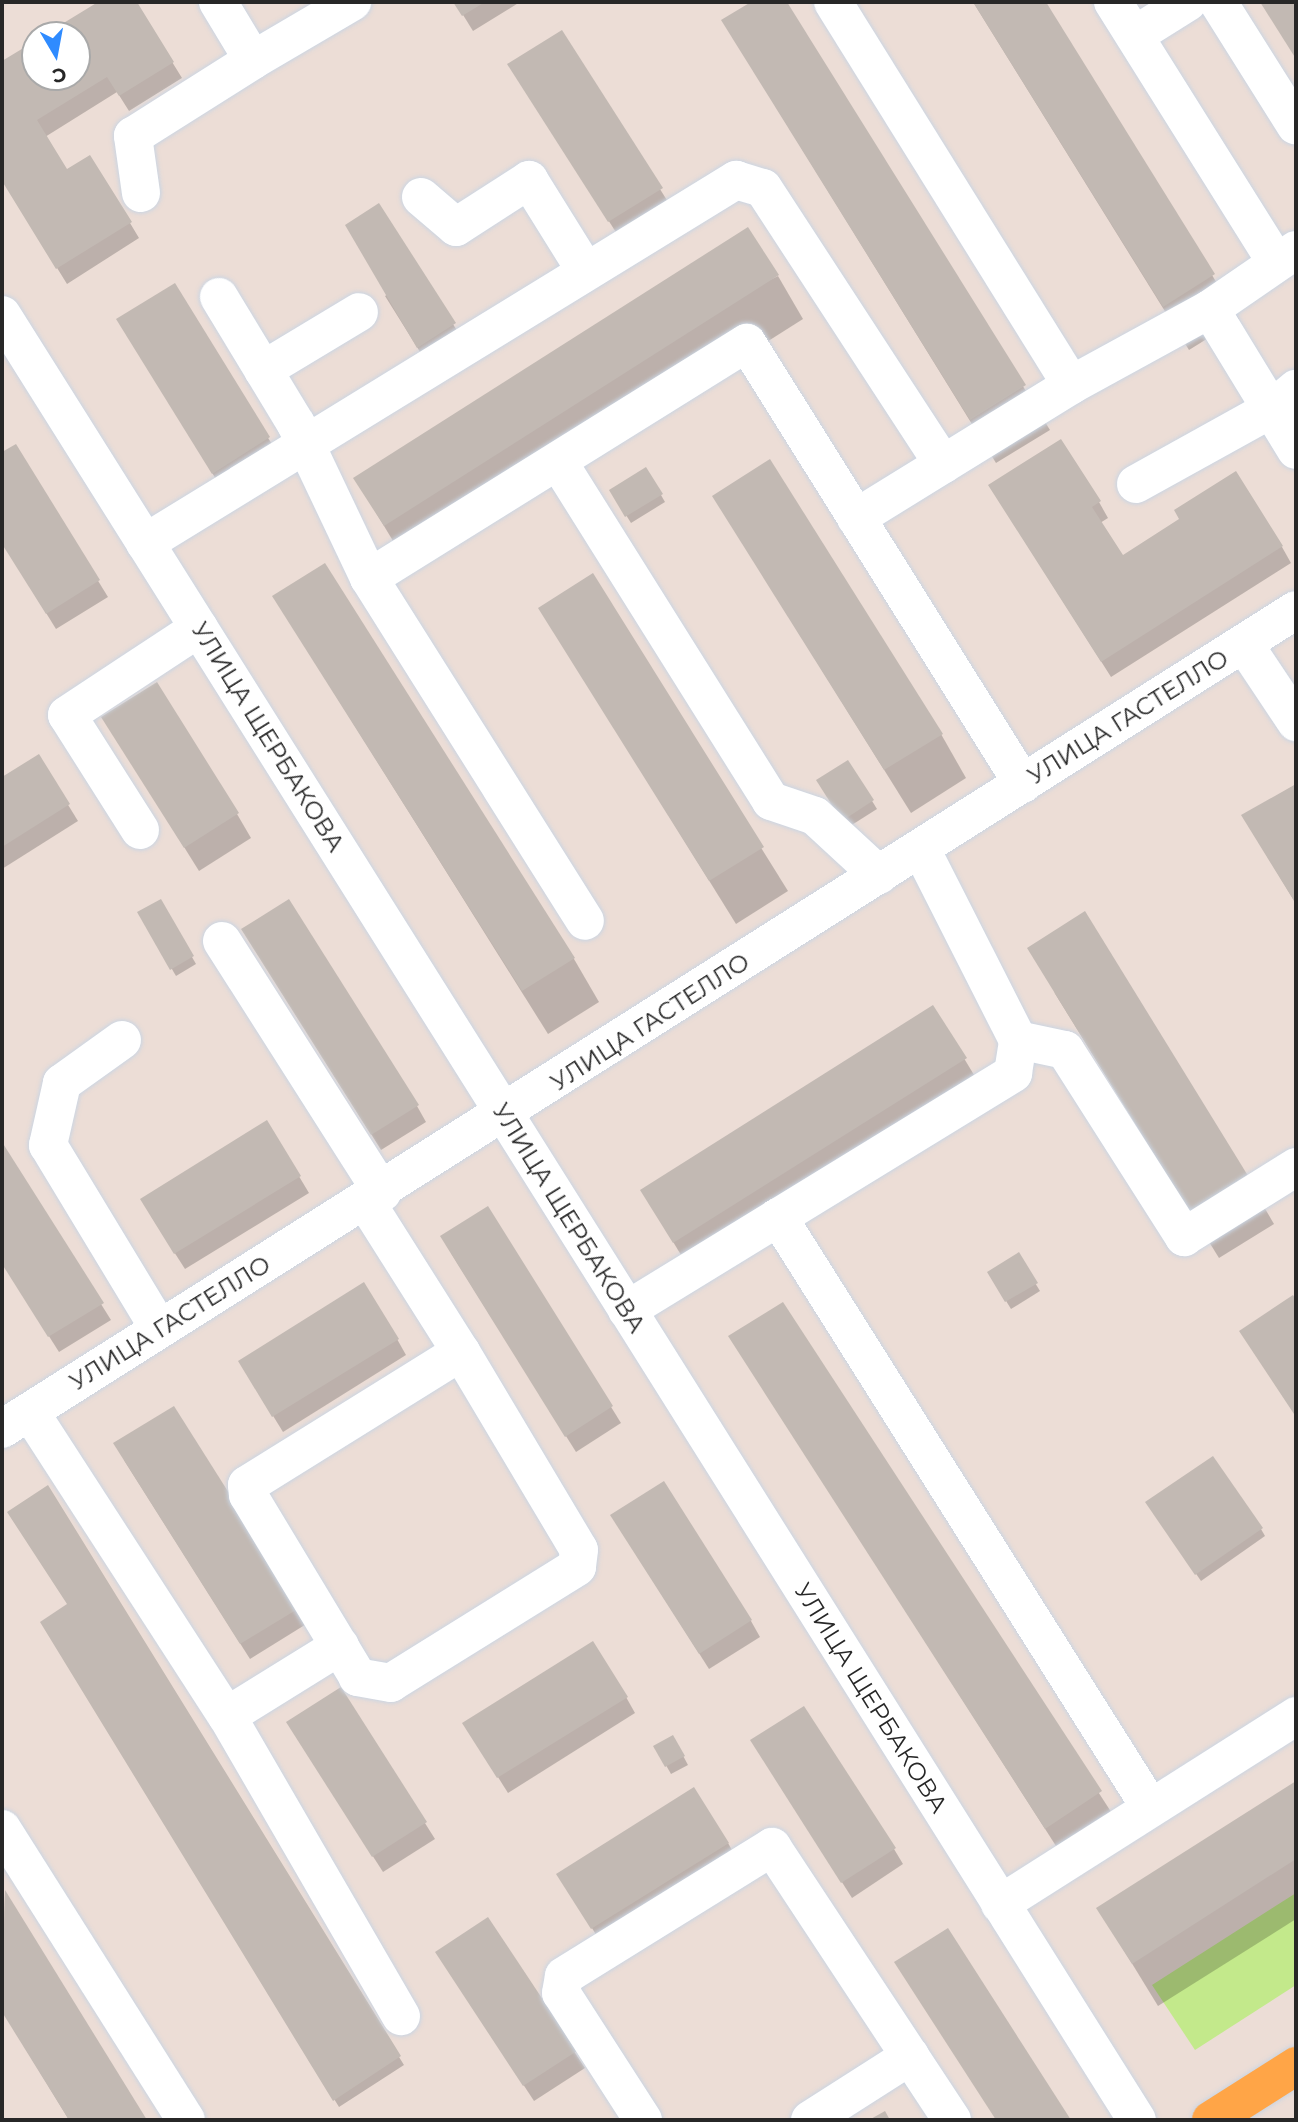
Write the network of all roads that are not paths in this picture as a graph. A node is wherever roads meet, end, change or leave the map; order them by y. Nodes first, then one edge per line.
1 (218, 2) edge
2 (352, 2) edge
3 (833, 2) edge
4 (1114, 2) edge
5 (1188, 2) edge
6 (1218, 2) edge
7 (1135, 35) junction
8 (253, 60) junction
9 (1296, 125) edge
10 (141, 193) dead end
11 (421, 197) dead end
12 (1286, 256) edge
13 (585, 270) junction
14 (219, 297) dead end
15 (1210, 309) junction
16 (359, 312) dead end
17 (2, 315) edge
18 (11, 354) edge
19 (263, 370) junction
20 (1072, 385) junction
21 (1285, 398) edge
22 (303, 443) junction
23 (1296, 450) edge
24 (559, 463) junction
25 (943, 464) junction
26 (1136, 484) dead end
27 (856, 518) junction
28 (145, 543) junction
29 (369, 578) junction
30 (1296, 610) edge
31 (199, 628) junction
32 (1244, 644) junction
33 (1296, 722) edge
34 (1023, 784) junction
35 (140, 831) dead end
36 (921, 849) junction
37 (879, 875) junction
38 (584, 921) dead end
39 (222, 942) dead end
40 (122, 1040) dead end
41 (1018, 1040) junction
42 (503, 1114) junction
43 (1296, 1167) edge
44 (374, 1197) junction
45 (778, 1217) junction
46 (627, 1310) junction
47 (159, 1328) junction
48 (461, 1352) junction
49 (10, 1421) edge
50 (340, 1646) junction
51 (227, 1716) junction
52 (1296, 1716) edge
53 (1150, 1807) junction
54 (2, 1829) edge
55 (1000, 1904) junction
56 (401, 2016) dead end
57 (910, 2056) junction
58 (1296, 2066) edge
59 (186, 2120) edge
60 (643, 2120) edge
61 (810, 2120) edge
62 (952, 2120) edge
63 (1137, 2120) edge
64 (1211, 2120) edge

1 - 8 street
2 - 8 street
3 - 20 street
4 - 7 street
5 - 7 street
6 - 9 street
7 - 12 street
8 - 10 street
11 - 13 street
12 - 15 street
13 - 22 street
13 - 25 street
14 - 19 street
15 - 20 street
15 - 21 street
16 - 19 street
17 - 18 street, УЛИЦА ЩЕРБАКОВА
18 - 28 street, УЛИЦА ЩЕРБАКОВА
19 - 22 street
20 - 25 street
21 - 23 street
21 - 26 street
22 - 28 street
22 - 29 street
24 - 27 street
24 - 29 street
24 - 37 street
25 - 27 street
27 - 34 street
28 - 31 street, УЛИЦА ЩЕРБАКОВА
29 - 38 street
30 - 32 street, УЛИЦА ГАСТЕЛЛО
31 - 35 street
31 - 42 street, УЛИЦА ЩЕРБАКОВА
32 - 33 street
32 - 34 street, УЛИЦА ГАСТЕЛЛО
34 - 36 street, УЛИЦА ГАСТЕЛЛО
36 - 37 street, УЛИЦА ГАСТЕЛЛО
36 - 41 street
37 - 42 street, УЛИЦА ГАСТЕЛЛО
39 - 44 street
40 - 47 street
41 - 43 street
41 - 45 street
42 - 44 street, УЛИЦА ГАСТЕЛЛО
42 - 46 street, УЛИЦА ЩЕРБАКОВА
44 - 47 street, УЛИЦА ГАСТЕЛЛО
44 - 48 street
45 - 46 street
45 - 53 street
46 - 55 street, УЛИЦА ЩЕРБАКОВА
47 - 49 street, УЛИЦА ГАСТЕЛЛО
48 - 50 street
48 - 50 street
49 - 51 street
50 - 51 street
51 - 56 street
52 - 53 street
53 - 55 street
54 - 59 street
55 - 63 street, УЛИЦА ЩЕРБАКОВА
57 - 60 street
57 - 61 street
57 - 62 street
58 - 64 main road

